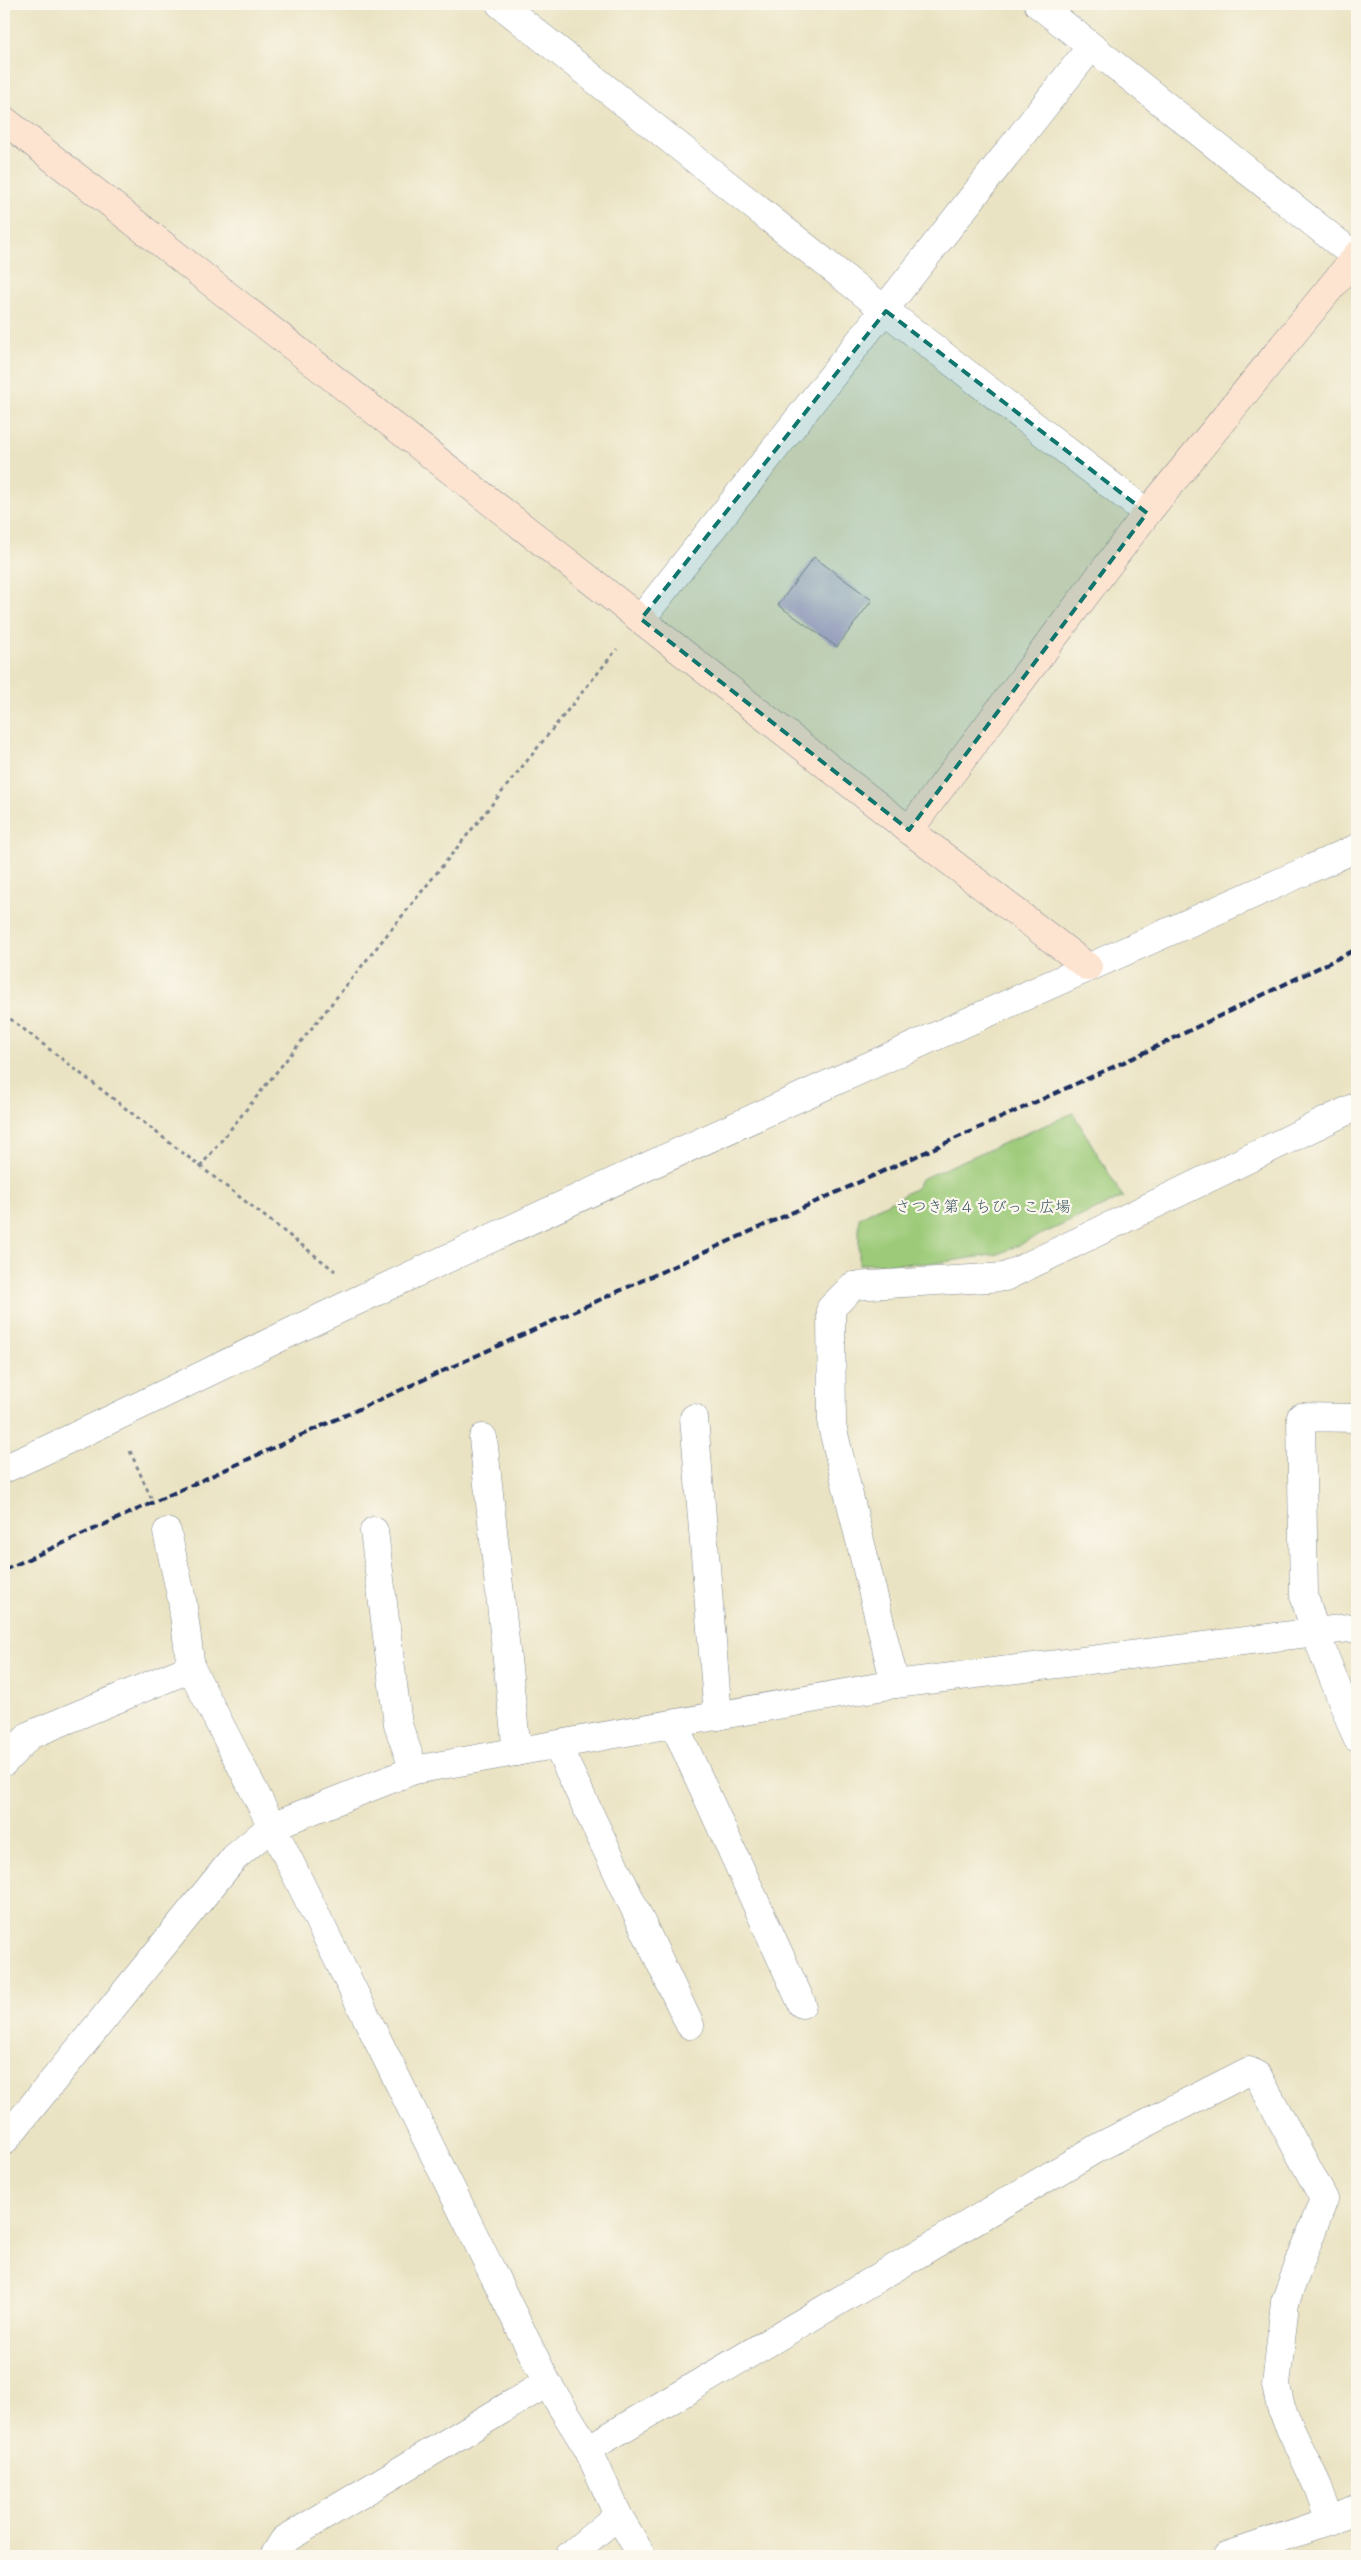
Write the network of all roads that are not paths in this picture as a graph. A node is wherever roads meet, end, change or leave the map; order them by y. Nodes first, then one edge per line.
1 (500, 4) edge
2 (1038, 4) edge
3 (1090, 48) junction
4 (4, 120) edge
5 (1357, 256) edge
6 (886, 311) junction
7 (1147, 514) junction
8 (641, 619) junction
9 (909, 830) junction
10 (1357, 848) edge
11 (1088, 967) junction
12 (1357, 1106) edge
13 (694, 1418) dead end
14 (1357, 1418) edge
15 (483, 1438) dead end
16 (4, 1469) edge
17 (374, 1531) dead end
18 (167, 1532) road end
19 (1357, 1627) edge
20 (1315, 1632) junction
21 (191, 1668) junction
22 (895, 1684) junction
23 (718, 1716) junction
24 (674, 1724) junction
25 (1357, 1738) edge
26 (557, 1745) junction
27 (517, 1752) junction
28 (4, 1762) edge
29 (414, 1770) junction
30 (272, 1826) junction
31 (802, 2004) dead end
32 (690, 2026) dead end
33 (4, 2141) edge
34 (547, 2383) junction
35 (588, 2449) junction
36 (1357, 2509) edge
37 (618, 2516) junction
38 (1330, 2521) junction
39 (274, 2556) edge
40 (569, 2556) edge
41 (642, 2556) edge
42 (1227, 2556) edge

1 - 6 street
2 - 3 street
3 - 5 street
3 - 6 street
4 - 8 street
5 - 7 street
6 - 7 street
6 - 8 street
7 - 9 street
8 - 9 street
9 - 11 street
10 - 11 street
11 - 16 street
12 - 22 street
13 - 23 street
14 - 20 street
15 - 27 street
17 - 29 street
18 - 21 street
19 - 20 street
20 - 22 street
20 - 25 street
21 - 28 street
21 - 30 street
22 - 23 street
23 - 24 street
24 - 26 street
24 - 31 street
26 - 27 street
26 - 32 street
27 - 29 street
29 - 30 street
30 - 33 street
30 - 34 street
34 - 35 street
34 - 39 street
35 - 37 street
35 - 38 street
36 - 38 street
37 - 40 street
37 - 41 street
38 - 42 street

